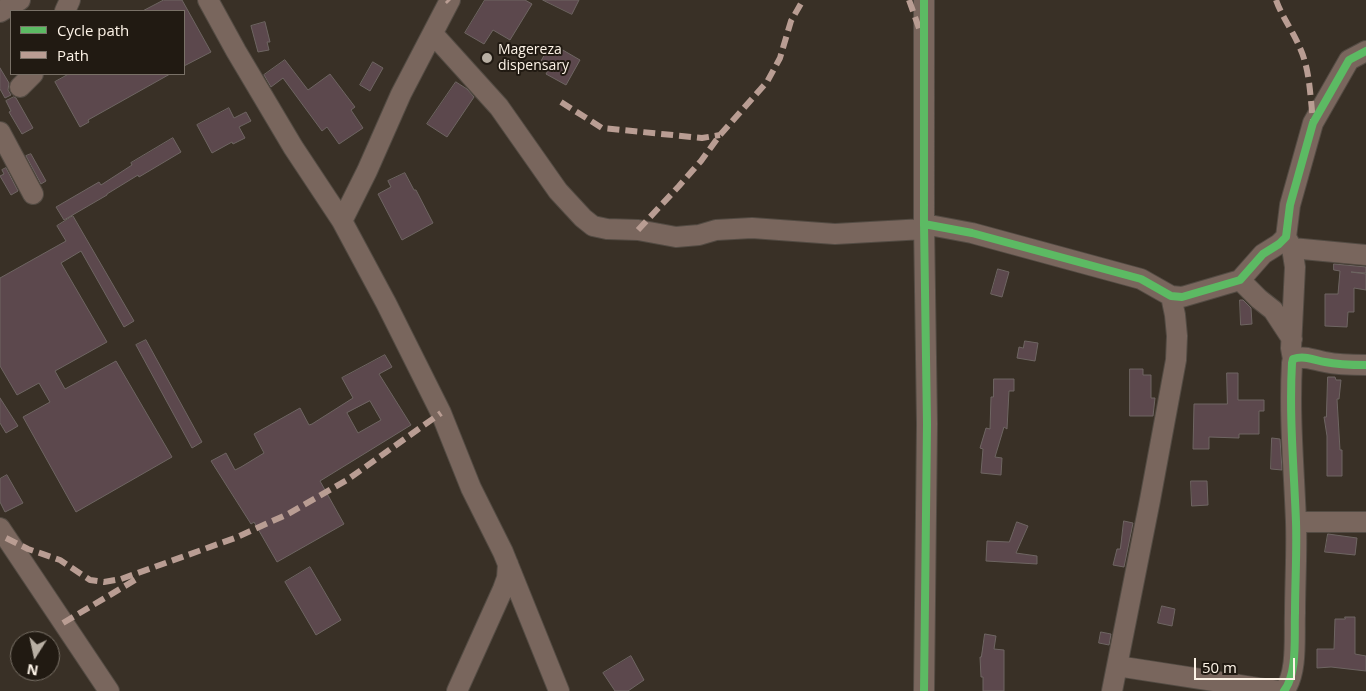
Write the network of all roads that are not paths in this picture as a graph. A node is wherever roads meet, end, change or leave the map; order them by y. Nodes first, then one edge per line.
1 (20, 0) edge
2 (208, 0) edge
3 (450, 0) edge
4 (924, 0) edge
5 (0, 12) edge
6 (432, 34) junction
7 (1366, 50) edge
8 (0, 132) edge
9 (33, 194) dead end
10 (342, 221) junction
11 (924, 227) junction
12 (1289, 243) junction
13 (1366, 255) edge
14 (1240, 280) junction
15 (1171, 296) junction
16 (1292, 339) junction
17 (1293, 360) junction
18 (1366, 365) edge
19 (1296, 522) junction
20 (1366, 522) edge
21 (0, 528) edge
22 (508, 564) junction
23 (1117, 666) junction
24 (1194, 684) edge
25 (109, 691) edge
26 (457, 691) edge
27 (559, 691) edge
28 (924, 691) edge
29 (1112, 691) edge
30 (1278, 691) edge
31 (1284, 691) edge

1 - 5 street
2 - 10 street
3 - 6 street
4 - 11 street
6 - 10 street
6 - 11 street
7 - 12 street
8 - 9 street
10 - 22 street
11 - 15 street
11 - 28 street
12 - 13 street
12 - 14 street
12 - 16 street
14 - 15 street
14 - 16 street
15 - 23 street
16 - 17 street
17 - 18 street
17 - 19 street
19 - 20 street
19 - 31 street
21 - 25 street
22 - 26 street
22 - 27 street
23 - 24 street
23 - 29 street
24 - 30 street

